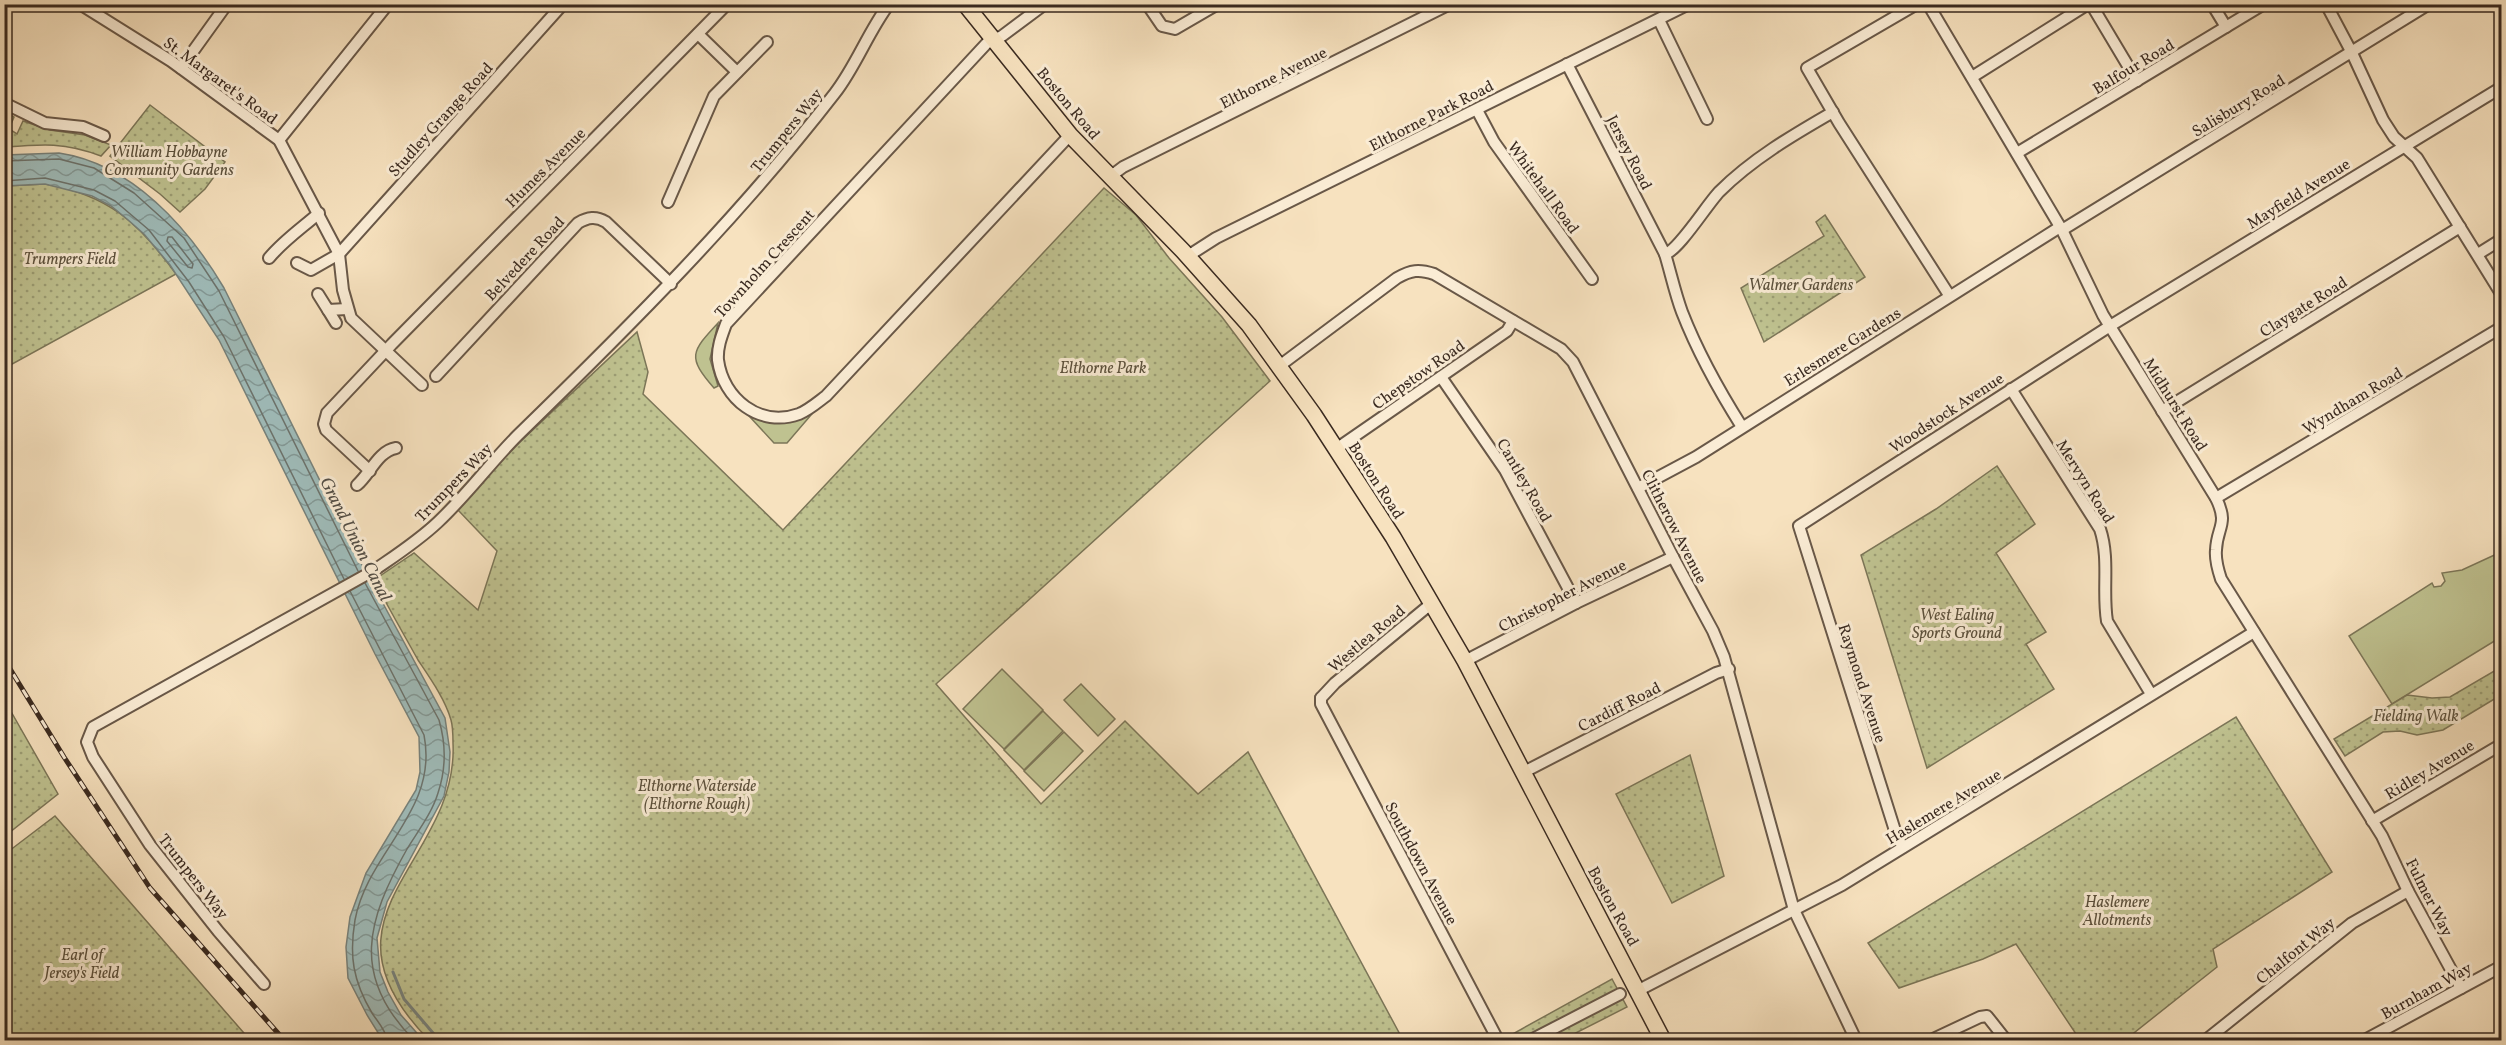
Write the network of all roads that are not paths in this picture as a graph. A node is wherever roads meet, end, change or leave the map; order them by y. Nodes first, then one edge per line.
1 (227, 4) edge
2 (388, 4) edge
3 (727, 4) edge
4 (889, 4) edge
5 (965, 4) edge
6 (1045, 4) edge
7 (1148, 4) edge
8 (1218, 4) edge
9 (1450, 4) edge
10 (1689, 4) edge
11 (1917, 4) edge
12 (1928, 4) edge
13 (2090, 4) edge
14 (2212, 4) edge
15 (2264, 4) edge
16 (2326, 4) edge
17 (2429, 4) edge
18 (86, 6) edge
19 (558, 6) edge
20 (1659, 20) junction
21 (2226, 27) junction
22 (698, 34) junction
23 (994, 39) junction
24 (768, 42) dead end
25 (2352, 52) junction
26 (1567, 64) junction
27 (181, 68) junction
28 (737, 72) junction
29 (1972, 77) junction
30 (2137, 81) junction
31 (2502, 87) edge
32 (4, 103) edge
33 (1477, 110) junction
34 (1833, 112) junction
35 (1707, 118) dead end
36 (1070, 135) junction
37 (104, 136) dead end
38 (279, 140) junction
39 (2404, 145) junction
40 (2018, 153) junction
41 (1111, 176) junction
42 (668, 202) dead end
43 (319, 213) junction
44 (2061, 228) junction
45 (2460, 228) junction
46 (2502, 239) edge
47 (339, 254) junction
48 (1665, 254) junction
49 (2478, 254) junction
50 (1188, 256) junction
51 (269, 258) dead end
52 (297, 263) dead end
53 (1592, 279) dead end
54 (671, 284) junction
55 (318, 294) dead end
56 (1949, 295) junction
57 (2502, 295) edge
58 (347, 309) junction
59 (328, 310) junction
60 (1514, 321) junction
61 (336, 323) dead end
62 (2110, 326) junction
63 (2502, 327) edge
64 (385, 351) junction
65 (1278, 367) junction
66 (436, 376) dead end
67 (1441, 377) junction
68 (422, 385) dead end
69 (2011, 389) junction
70 (2162, 411) junction
71 (1742, 427) junction
72 (396, 448) dead end
73 (1336, 449) junction
74 (370, 471) junction
75 (357, 485) dead end
76 (1638, 488) junction
77 (2217, 498) junction
78 (1799, 526) joint
79 (1672, 557) junction
80 (1432, 603) junction
81 (1576, 603) junction
82 (2254, 632) junction
83 (1465, 661) junction
84 (1729, 669) junction
85 (2151, 694) junction
86 (1317, 698) joint
87 (2502, 744) edge
88 (1524, 772) junction
89 (2372, 821) junction
90 (1903, 847) junction
91 (2408, 891) junction
92 (1794, 910) junction
93 (2502, 966) edge
94 (264, 984) dead end
95 (2461, 988) junction
96 (1639, 990) junction
97 (1620, 994) dead end
98 (1498, 1041) edge
99 (1531, 1041) edge
100 (1664, 1041) edge
101 (1856, 1041) edge
102 (1931, 1041) edge
103 (2006, 1041) edge
104 (2206, 1041) edge
105 (2365, 1041) edge

1 - 27 street
2 - 38 street
3 - 22 street, Humes Avenue
4 - 54 street, Trumpers Way
5 - 23 main road, Boston Road
6 - 23 street, Townholm Crescent
7 - 8 street
9 - 41 street, Elthorne Avenue
10 - 20 street, Elthorne Park Road
11 - 34 street
12 - 29 street, Midhurst Road
13 - 29 street
13 - 30 street
14 - 21 street
15 - 21 street, Balfour Road
16 - 25 street
17 - 25 street, Salisbury Road
18 - 27 street, St. Margaret's Road
19 - 47 street, Studley Grange Road
20 - 26 street, Elthorne Park Road
20 - 35 street
21 - 30 street, Balfour Road
22 - 28 street
22 - 64 street, Humes Avenue
23 - 36 main road, Boston Road
23 - 36 street, Townholm Crescent
24 - 28 street
25 - 39 street
25 - 44 street, Salisbury Road
26 - 33 street, Elthorne Park Road
26 - 48 street, Jersey Road
27 - 38 street, St. Margaret's Road
28 - 42 street
29 - 40 street, Midhurst Road
30 - 40 street, Balfour Road
31 - 39 street, Mayfield Avenue
32 - 37 street
33 - 50 street, Elthorne Park Road
33 - 53 street, Whitehall Road
34 - 48 street
34 - 56 street
36 - 41 main road, Boston Road
38 - 43 street, St. Margaret's Road
39 - 45 street
39 - 62 street, Mayfield Avenue
40 - 44 street, Midhurst Road
41 - 50 main road, Boston Road
43 - 47 street, St. Margaret's Road
43 - 51 street
44 - 56 street, Erlesmere Gardens
44 - 62 street, Midhurst Road
45 - 49 street
45 - 70 street, Claygate Road
46 - 49 street
47 - 52 street, Studley Grange Road
47 - 58 street, St. Margaret's Road
48 - 71 street, Jersey Road
49 - 57 street
50 - 65 main road, Boston Road
54 - 66 street, Belvedere Road
54 - 94 street, Trumpers Way
55 - 59 street
56 - 71 street, Erlesmere Gardens
58 - 59 street
58 - 64 street
59 - 61 street
60 - 65 street, Clitherow Avenue
60 - 67 street, Chepstow Road
60 - 76 street, Clitherow Avenue
62 - 69 street, Woodstock Avenue
62 - 70 street, Midhurst Road
63 - 77 street, Wyndham Road
64 - 68 street
64 - 74 street, Humes Avenue
65 - 73 main road, Boston Road
67 - 73 street, Chepstow Road
67 - 81 street, Cantley Road
69 - 78 street, Woodstock Avenue
69 - 85 street, Mervyn Road
70 - 77 street, Midhurst Road
71 - 76 street, Erlesmere Gardens
72 - 74 street
73 - 80 main road, Boston Road
74 - 75 street
76 - 79 street, Clitherow Avenue
77 - 82 street, Midhurst Road
78 - 90 street, Raymond Avenue
79 - 81 street, Christopher Avenue
79 - 84 street, Clitherow Avenue
80 - 83 main road, Boston Road
80 - 86 street, Westlea Road
81 - 83 street, Christopher Avenue
82 - 85 street, Haslemere Avenue
82 - 89 street, Midhurst Road
83 - 88 main road, Boston Road
84 - 88 street, Cardiff Road
84 - 92 street, Clitherow Avenue
85 - 90 street, Haslemere Avenue
86 - 98 street, Southdown Avenue
87 - 89 street, Ridley Avenue
88 - 96 main road, Boston Road
89 - 91 street, Fulmer Way
90 - 92 street, Haslemere Avenue
91 - 95 street, Fulmer Way
91 - 104 street, Chalfont Way
92 - 96 street, Haslemere Avenue
92 - 101 street, Clitherow Avenue
93 - 95 street, Burnham Way
95 - 105 street, Burnham Way
96 - 100 main road, Boston Road
97 - 99 street
102 - 103 street

